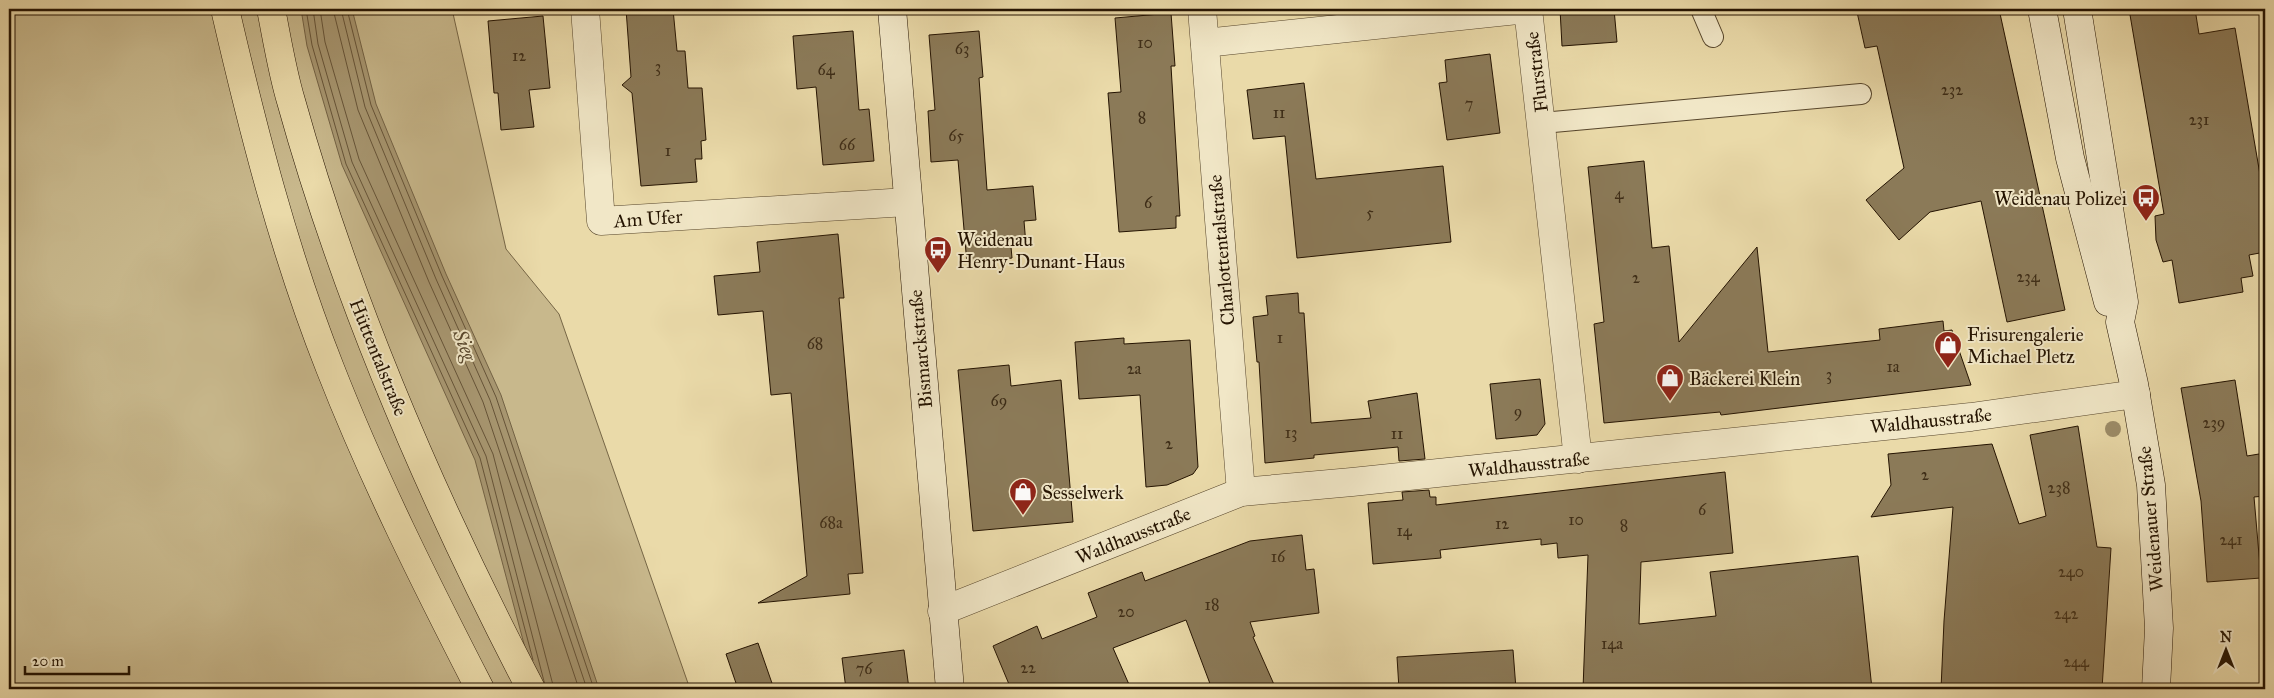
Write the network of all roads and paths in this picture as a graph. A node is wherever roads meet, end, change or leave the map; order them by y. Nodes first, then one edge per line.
1 (226, 9) edge
2 (271, 9) edge
3 (585, 9) edge
4 (892, 9) edge
5 (1202, 9) edge
6 (1528, 9) edge
7 (1701, 9) edge
8 (2042, 9) edge
9 (2077, 9) edge
10 (1713, 37) dead end
11 (1205, 43) junction
12 (1861, 94) dead end
13 (1542, 123) junction
14 (907, 202) junction
15 (2120, 322) junction
16 (2136, 394) junction
17 (1578, 458) junction
18 (1240, 492) junction
19 (942, 611) junction
20 (480, 689) edge
21 (531, 689) edge
22 (950, 689) edge
23 (2156, 689) edge

1 - 20 highway
2 - 21 highway, Hüttentalstraße
3 - 14 street, Am Ufer
4 - 14 street, Bismarckstraße
5 - 11 street, Charlottentalstraße
6 - 11 street, Flurstraße
6 - 13 street, Flurstraße
7 - 10 lane
8 - 15 street, Weidenauer Straße
9 - 15 street, Weidenauer Straße
11 - 18 street, Charlottentalstraße
12 - 13 lane
13 - 17 street, Flurstraße
14 - 19 street, Bismarckstraße
15 - 16 street, Weidenauer Straße
16 - 17 street, Waldhausstraße
16 - 23 street, Weidenauer Straße
17 - 18 street, Waldhausstraße
18 - 19 street, Waldhausstraße
19 - 22 street, Bismarckstraße

